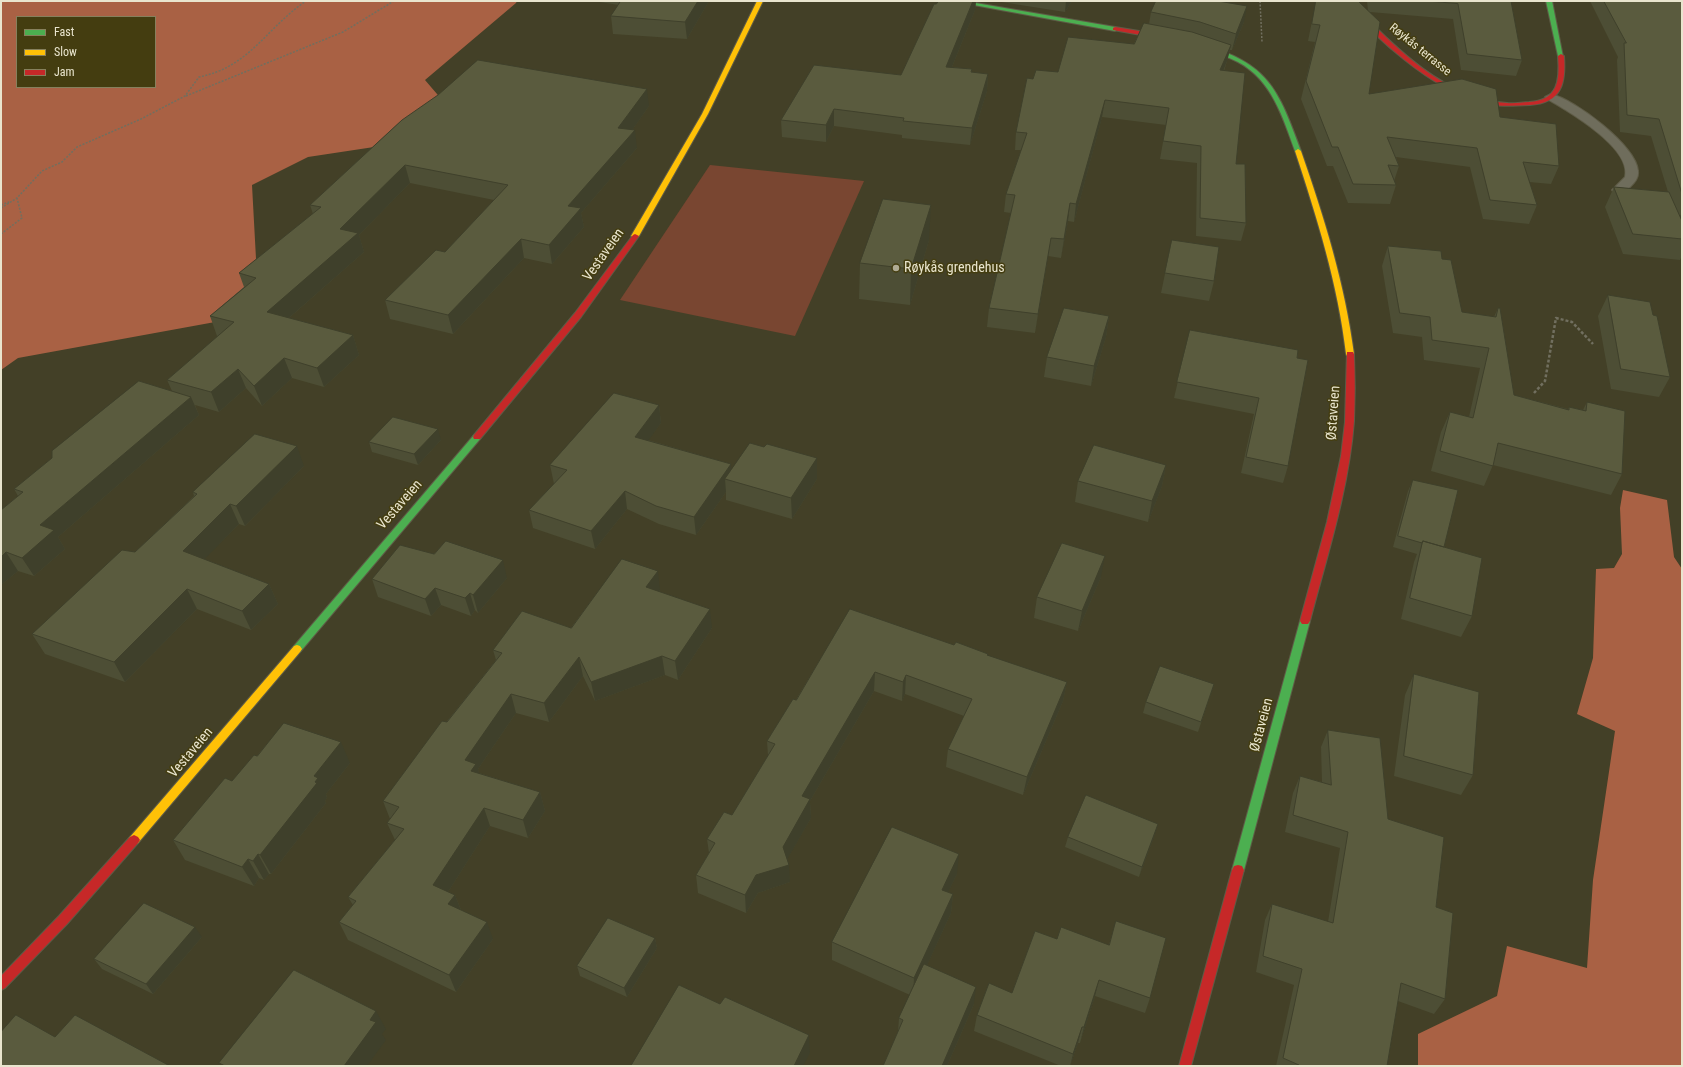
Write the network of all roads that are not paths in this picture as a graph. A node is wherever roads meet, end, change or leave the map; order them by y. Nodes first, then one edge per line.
1 (760, 1) edge
2 (955, 1) edge
3 (1347, 1) edge
4 (1549, 1) edge
5 (1180, 41) edge
6 (1192, 44) edge
7 (1552, 97) junction
8 (1618, 190) edge
9 (1, 984) edge
10 (1185, 1066) edge

1 - 9 street, Vestaveien
2 - 5 street
3 - 7 street, Røykås terrasse
4 - 7 street
6 - 10 street, Østaveien
7 - 8 lane

